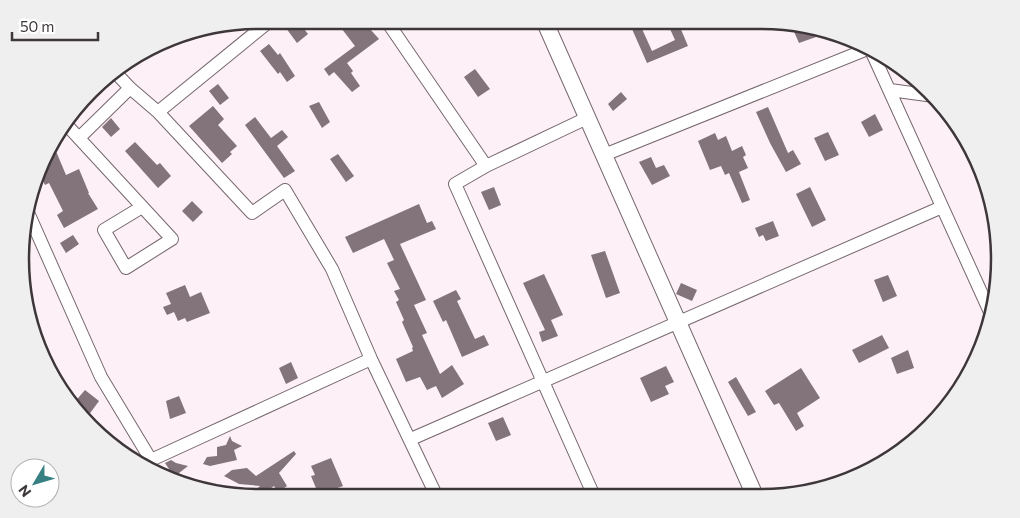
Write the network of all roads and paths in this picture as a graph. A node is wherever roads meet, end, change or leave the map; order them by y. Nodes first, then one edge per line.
1 (260, 29) edge
2 (392, 29) edge
3 (548, 29) edge
4 (862, 51) edge
5 (876, 60) edge
6 (119, 76) edge
7 (130, 88) junction
8 (890, 90) junction
9 (922, 94) edge
10 (158, 112) junction
11 (587, 118) junction
12 (70, 128) edge
13 (80, 137) junction
14 (604, 155) junction
15 (486, 166) junction
16 (142, 207) junction
17 (942, 207) junction
18 (32, 222) edge
19 (987, 305) edge
20 (678, 322) junction
21 (371, 360) junction
22 (544, 381) junction
23 (411, 440) junction
24 (146, 459) edge
25 (153, 463) edge
26 (433, 489) edge
27 (591, 489) edge
28 (752, 489) edge

1 - 10 street
2 - 15 street
3 - 11 street
4 - 14 street
5 - 8 street
6 - 7 street
7 - 10 street
7 - 13 street
8 - 9 street
8 - 17 street
10 - 21 street
11 - 14 street
11 - 15 street
12 - 13 street
13 - 16 street
14 - 20 street
15 - 22 street
16 - 16 street
17 - 19 street
17 - 20 street
18 - 24 street
20 - 22 street
20 - 28 street
21 - 23 street
21 - 25 street
22 - 23 street
22 - 27 street
23 - 26 street

